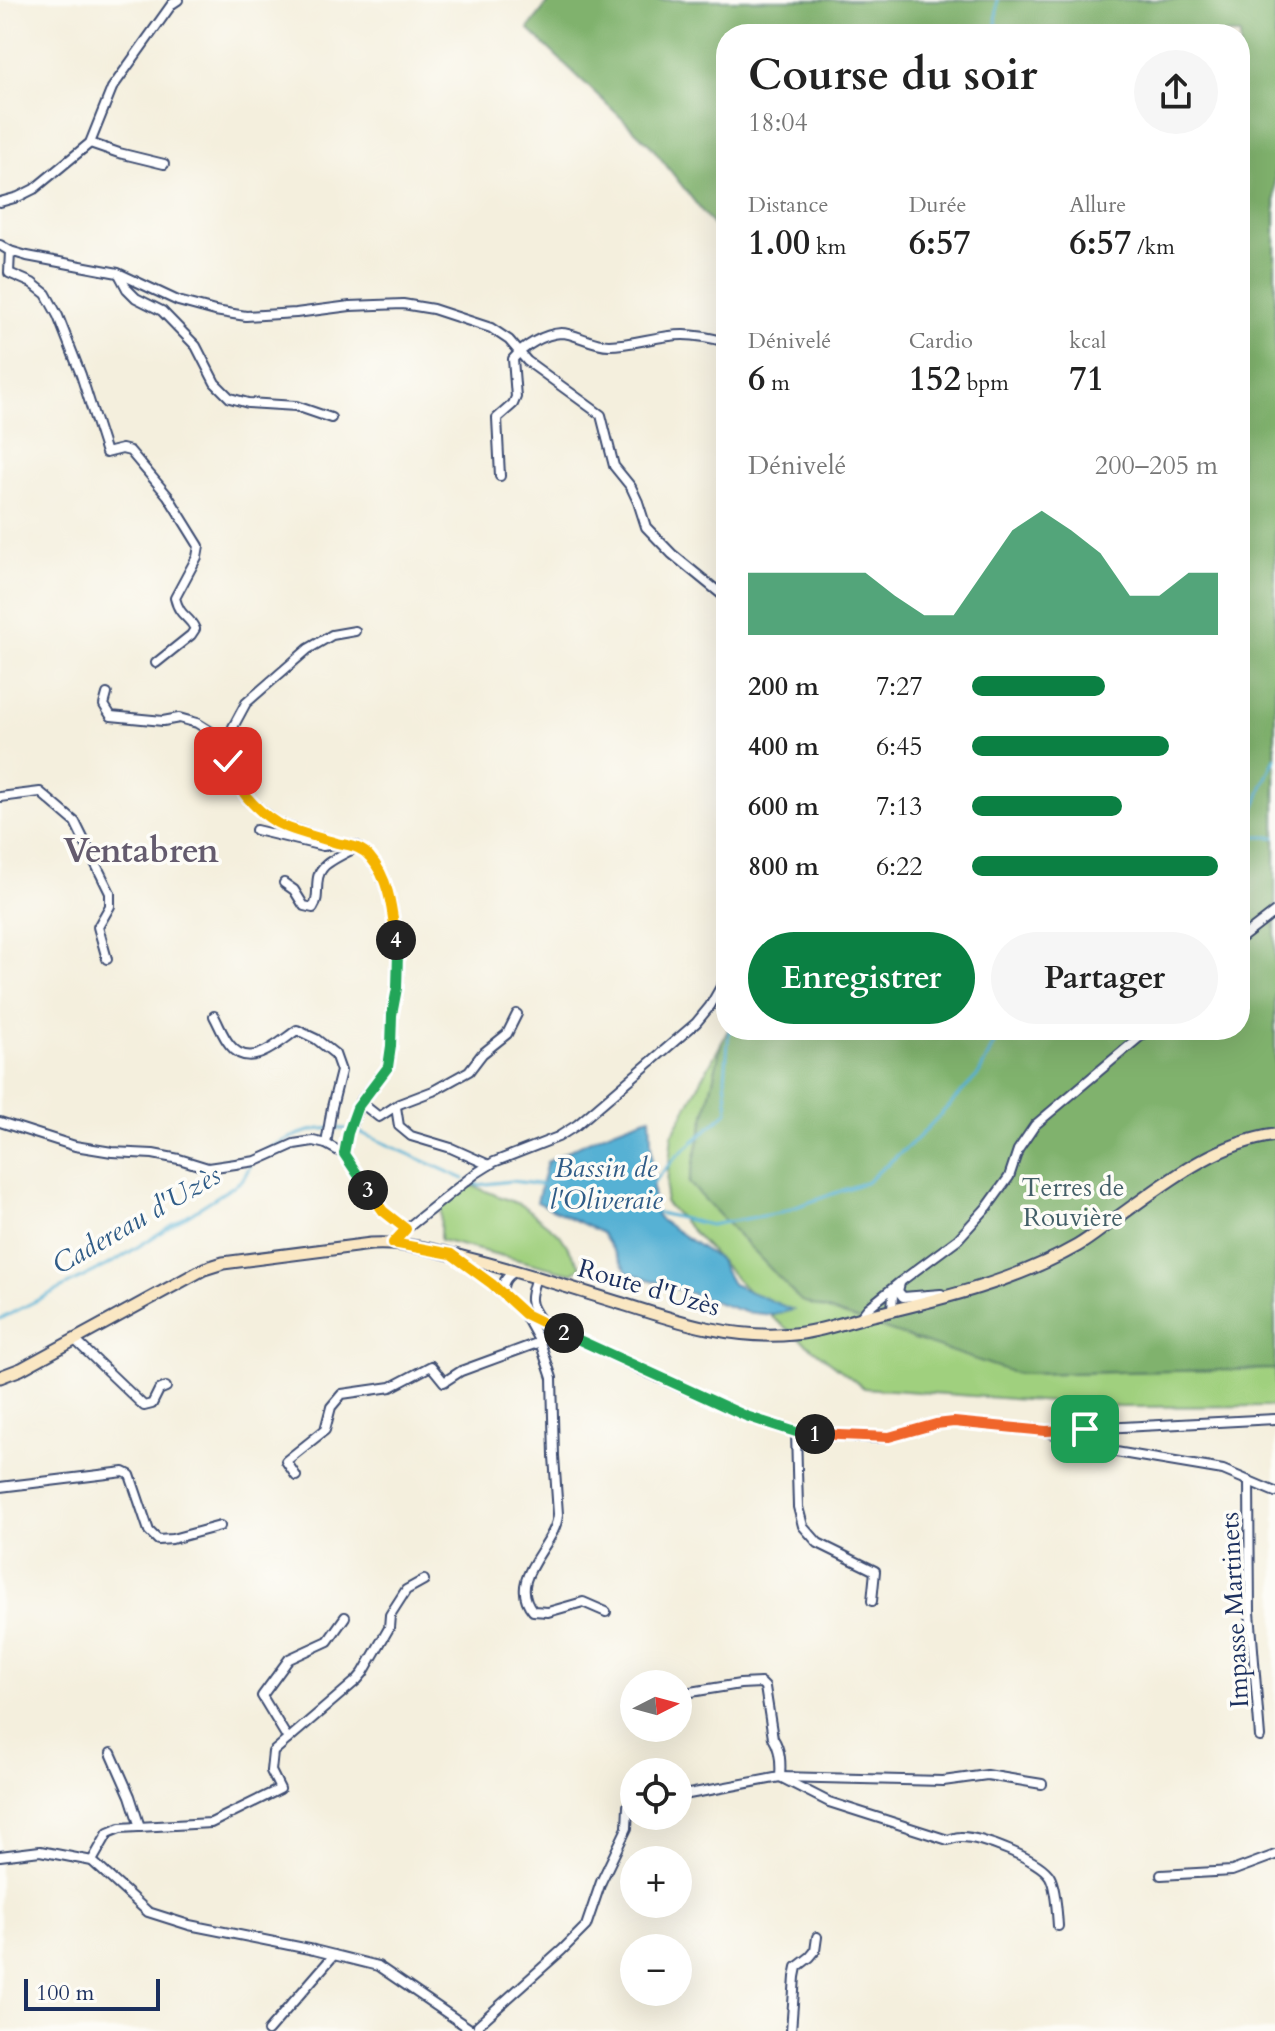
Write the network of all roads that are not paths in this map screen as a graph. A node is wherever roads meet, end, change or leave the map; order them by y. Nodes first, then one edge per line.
1 (178, 0) edge
2 (90, 143) junction
3 (164, 164) dead end
4 (0, 202) edge
5 (0, 245) edge
6 (10, 251) junction
7 (118, 273) junction
8 (716, 340) edge
9 (518, 353) junction
10 (331, 418) dead end
11 (500, 476) dead end
12 (716, 590) edge
13 (355, 631) dead end
14 (156, 663) dead end
15 (107, 694) dead end
16 (227, 749) junction
17 (0, 797) edge
18 (256, 830) dead end
19 (339, 844) junction
20 (357, 846) junction
21 (284, 883) dead end
22 (1275, 912) edge
23 (1250, 931) edge
24 (107, 959) dead end
25 (716, 996) edge
26 (517, 1014) dead end
27 (214, 1016) dead end
28 (1136, 1040) edge
29 (360, 1102) junction
30 (396, 1107) junction
31 (0, 1122) edge
32 (1275, 1135) edge
33 (326, 1144) junction
34 (344, 1154) junction
35 (489, 1165) junction
36 (406, 1229) junction
37 (393, 1243) junction
38 (451, 1254) junction
39 (516, 1271) junction
40 (536, 1277) junction
41 (900, 1282) junction
42 (502, 1294) junction
43 (531, 1294) junction
44 (886, 1294) junction
45 (951, 1294) junction
46 (512, 1302) junction
47 (888, 1312) junction
48 (525, 1314) junction
49 (859, 1319) junction
50 (543, 1322) junction
51 (75, 1340) junction
52 (540, 1342) junction
53 (0, 1377) edge
54 (166, 1387) dead end
55 (1275, 1419) edge
56 (1046, 1431) junction
57 (796, 1432) junction
58 (296, 1476) dead end
59 (1249, 1481) junction
60 (0, 1487) edge
61 (1275, 1492) edge
62 (220, 1526) dead end
63 (424, 1580) dead end
64 (872, 1601) dead end
65 (606, 1612) dead end
66 (345, 1617) dead end
67 (692, 1692) edge
68 (1260, 1737) dead end
69 (288, 1739) junction
70 (111, 1753) dead end
71 (780, 1777) junction
72 (1042, 1784) dead end
73 (692, 1793) edge
74 (140, 1827) junction
75 (626, 1830) edge
76 (1275, 1855) edge
77 (0, 1856) edge
78 (92, 1861) junction
79 (1161, 1875) dead end
80 (1058, 1926) dead end
81 (817, 1937) dead end
82 (334, 1955) junction
83 (268, 2031) edge
84 (476, 2031) edge
85 (791, 2031) edge

1 - 2 street
2 - 3 street
2 - 4 street
5 - 6 street
6 - 7 street
6 - 14 street
7 - 9 street
7 - 10 street
8 - 9 street
9 - 11 street
9 - 12 street
13 - 16 street
15 - 16 street
16 - 19 street
17 - 24 street
18 - 19 street
19 - 20 street
20 - 21 street
20 - 29 street
22 - 23 street
25 - 35 street
26 - 30 street
27 - 33 street
28 - 41 street
29 - 30 street
29 - 34 street
30 - 35 street
31 - 33 street
32 - 45 main road, Route d'Uzès
33 - 34 street
34 - 36 street
35 - 36 street
36 - 37 street
37 - 38 main road, Route d'Uzès
37 - 51 main road, Route d'Uzès
38 - 39 main road, Route d'Uzès
38 - 42 street
39 - 40 main road, Route d'Uzès
39 - 42 street
40 - 43 street
40 - 49 main road, Route d'Uzès
41 - 44 street
41 - 45 street
41 - 47 street
42 - 46 street
43 - 46 street
43 - 50 street
44 - 47 street
44 - 49 street
45 - 47 main road, Route d'Uzès
46 - 48 street
47 - 49 main road, Route d'Uzès
48 - 50 street
48 - 52 street
50 - 57 street
51 - 53 main road, Route d'Uzès
51 - 54 street
52 - 58 street
52 - 65 street
55 - 56 street
56 - 57 street
56 - 59 street
57 - 64 street
59 - 61 street
59 - 68 street, Impasse Martinets
60 - 62 street
63 - 69 street
66 - 69 street
67 - 71 street
69 - 74 street
70 - 74 street
71 - 72 street
71 - 73 street
71 - 80 street
74 - 78 street
75 - 84 street
76 - 79 street
77 - 78 street
78 - 82 street
81 - 85 street
82 - 83 street
82 - 84 street

